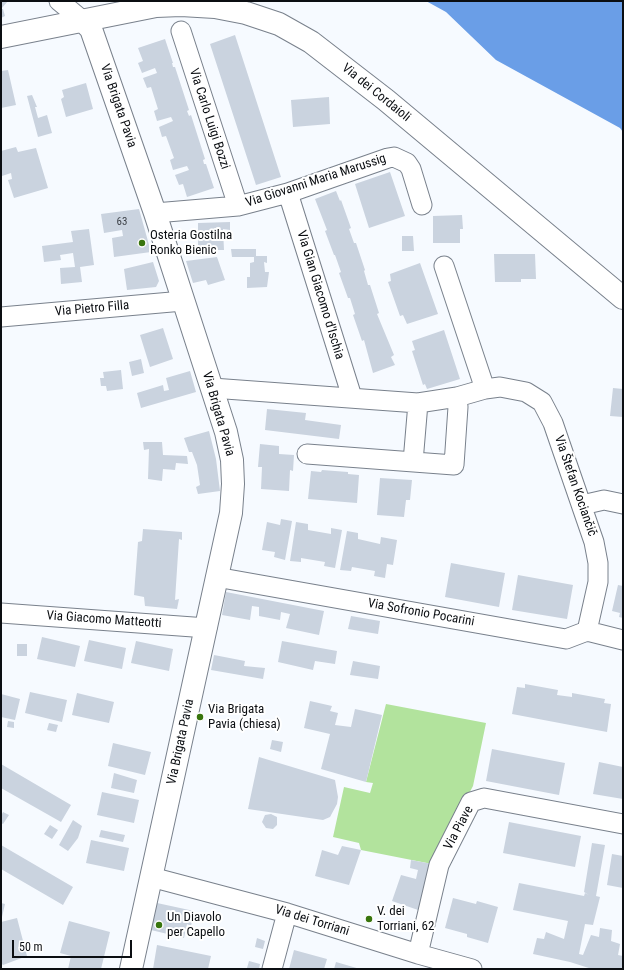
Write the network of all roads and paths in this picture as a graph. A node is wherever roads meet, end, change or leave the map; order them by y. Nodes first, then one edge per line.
1 (59, 1) edge
2 (82, 20) junction
3 (181, 31) dead end
4 (1, 37) edge
5 (288, 193) junction
6 (422, 205) dead end
7 (238, 206) junction
8 (155, 213) junction
9 (444, 266) dead end
10 (623, 298) edge
11 (183, 301) junction
12 (1, 317) edge
13 (212, 388) junction
14 (485, 389) junction
15 (352, 397) junction
16 (457, 397) junction
17 (418, 403) junction
18 (307, 454) dead end
19 (413, 462) junction
20 (623, 504) edge
21 (582, 505) junction
22 (216, 577) junction
23 (1, 613) edge
24 (207, 628) junction
25 (587, 631) junction
26 (623, 640) edge
27 (623, 824) edge
28 (151, 877) junction
29 (287, 913) junction
30 (418, 954) junction
31 (131, 969) edge
32 (272, 969) edge
33 (472, 969) edge

1 - 2 street, Via Brigata Pavia
2 - 4 street, Via dei Cordaioli
2 - 8 street, Via Brigata Pavia
2 - 10 street, Via dei Cordaioli
3 - 7 street, Via Carlo Luigi Bozzi
5 - 6 street, Via Giovanni Maria Marussig
5 - 7 street, Via Giovanni Maria Marussig
5 - 15 street, Via Gian Giacomo d'Ischia
7 - 8 street, Via Giovanni Maria Marussig
8 - 11 street, Via Brigata Pavia
9 - 14 street
11 - 12 street, Via Pietro Filla
11 - 13 street, Via Brigata Pavia
13 - 15 street, Via Štefan Kociančič
13 - 22 street, Via Brigata Pavia
14 - 16 street, Via Štefan Kociančič
14 - 21 street, Via Štefan Kociančič
15 - 17 street, Via Štefan Kociančič
16 - 17 street, Via Štefan Kociančič
16 - 19 street
17 - 19 street
18 - 19 street
20 - 21 street
21 - 25 street, Via Štefan Kociančič
22 - 24 street, Via Brigata Pavia
22 - 25 street, Via Sofronio Pocarini
23 - 24 street, Via Giacomo Matteotti
24 - 28 street, Via Brigata Pavia
25 - 26 street
27 - 30 street, Via Piave
28 - 29 street, Via dei Torriani
28 - 31 street, Via Brigata Pavia
29 - 30 street, Via dei Torriani
29 - 32 street
30 - 33 street, Via dei Torriani

